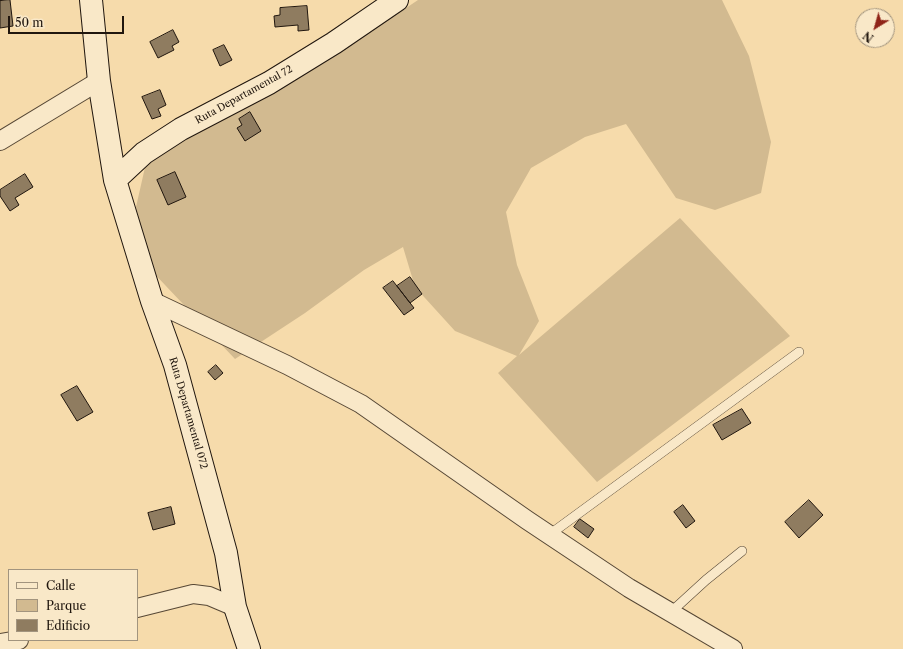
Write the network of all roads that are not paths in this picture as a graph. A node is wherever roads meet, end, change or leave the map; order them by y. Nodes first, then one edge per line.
1 (91, 0) edge
2 (397, 0) edge
3 (99, 80) junction
4 (0, 141) edge
5 (115, 180) junction
6 (152, 301) junction
7 (799, 352) dead end
8 (549, 535) junction
9 (742, 551) dead end
10 (235, 607) junction
11 (138, 608) edge
12 (671, 612) junction
13 (14, 641) edge
14 (0, 643) edge
15 (249, 649) edge
16 (733, 649) edge

1 - 3 main road, Ruta Departamental 072
2 - 5 main road, Ruta Departamental 72
3 - 4 street
3 - 5 main road, Ruta Departamental 072
5 - 6 main road, Ruta Departamental 072
6 - 8 street
6 - 10 main road, Ruta Departamental 072
7 - 8 lane
8 - 12 street
9 - 12 lane
10 - 11 street
10 - 15 main road, Ruta Departamental 072
12 - 16 street
13 - 14 street

